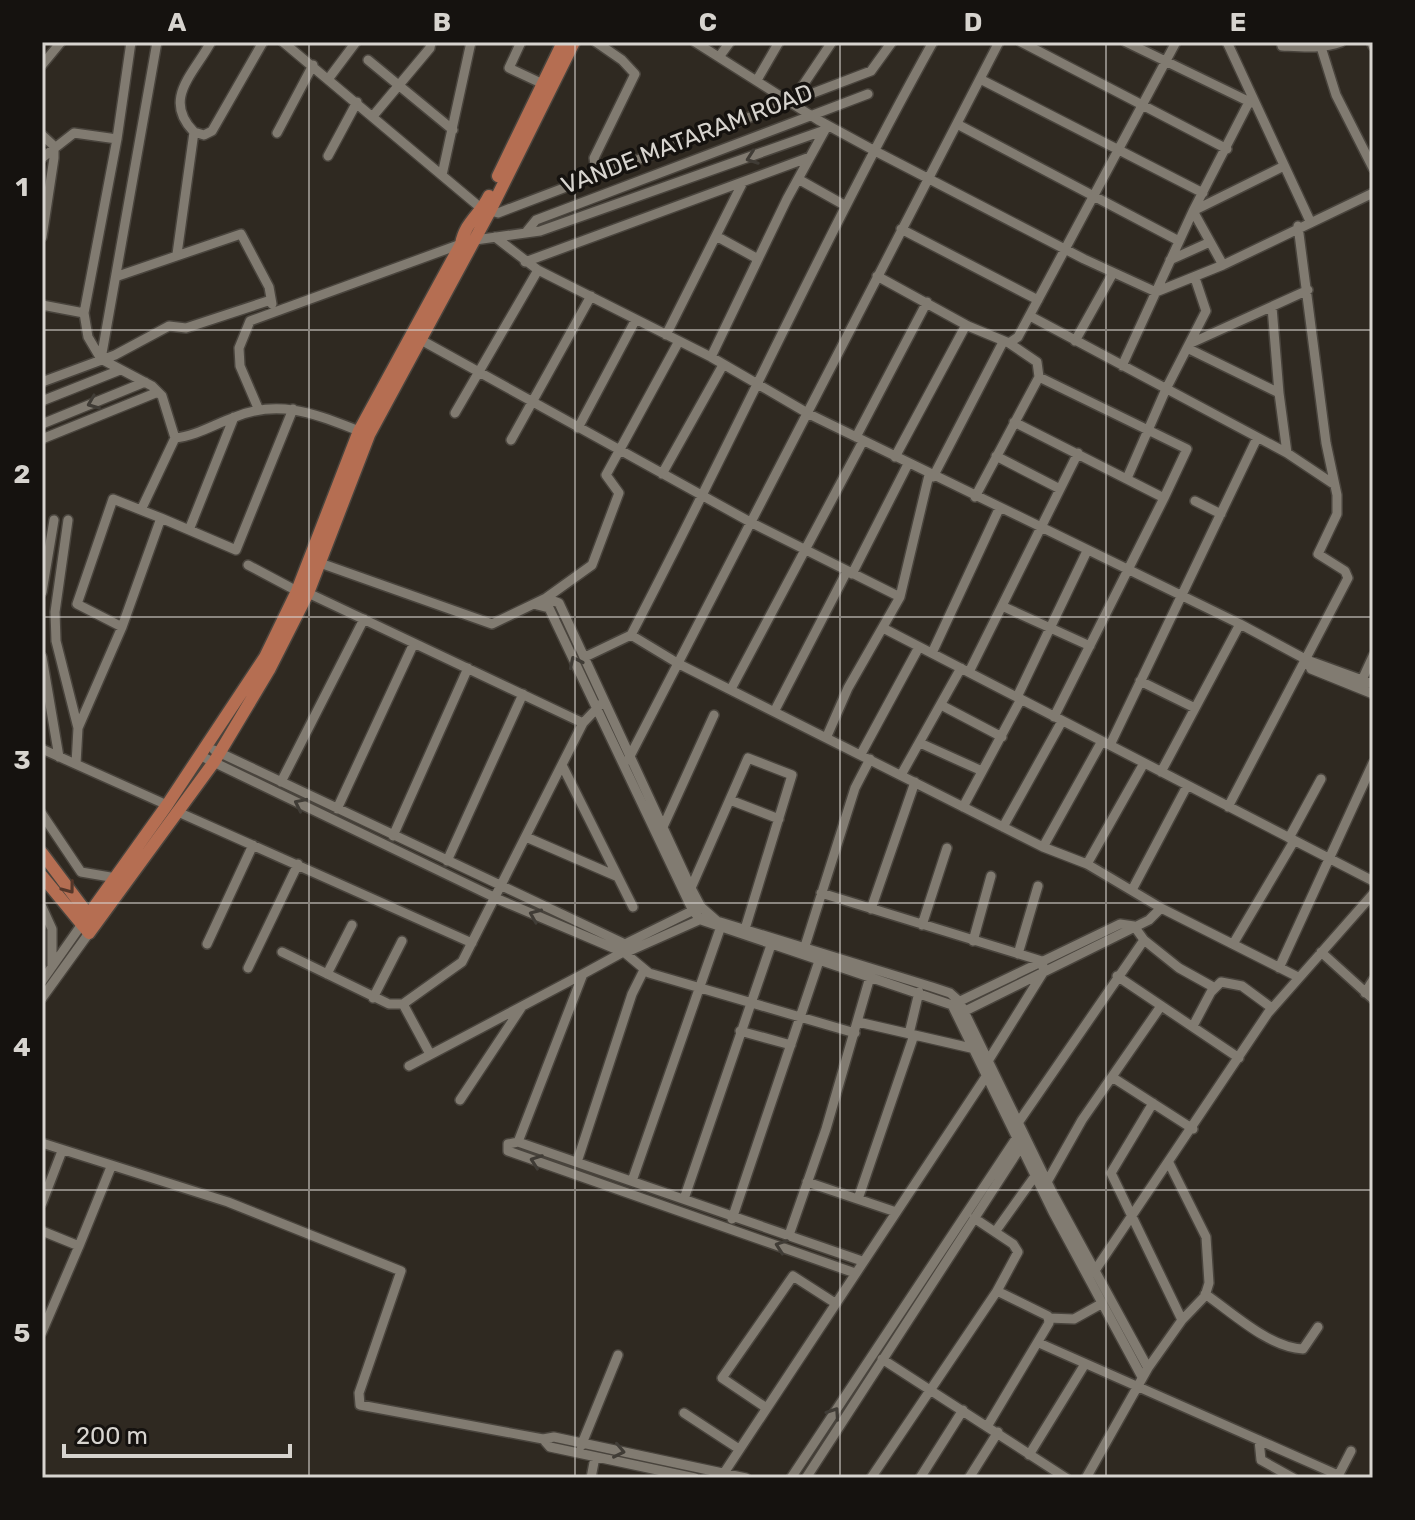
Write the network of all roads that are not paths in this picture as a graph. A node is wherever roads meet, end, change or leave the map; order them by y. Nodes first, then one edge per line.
1 (61, 42) edge
2 (131, 42) edge
3 (157, 42) edge
4 (211, 42) edge
5 (263, 42) edge
6 (283, 42) edge
7 (356, 42) edge
8 (471, 42) edge
9 (521, 42) edge
10 (563, 42) edge
11 (574, 42) edge
12 (596, 42) edge
13 (695, 42) edge
14 (730, 42) edge
15 (779, 42) edge
16 (832, 42) edge
17 (892, 42) edge
18 (933, 42) edge
19 (999, 42) edge
20 (1021, 42) edge
21 (1126, 42) edge
22 (1176, 42) edge
23 (1227, 42) edge
24 (1281, 42) edge
25 (1338, 42) edge
26 (428, 44) edge
27 (298, 47) edge
28 (1321, 47) junction
29 (719, 57) junction
30 (368, 60) dead end
31 (1165, 61) junction
32 (42, 65) edge
33 (313, 65) junction
34 (329, 78) junction
35 (980, 79) junction
36 (757, 80) junction
37 (543, 84) junction
38 (399, 85) junction
39 (868, 94) dead end
40 (357, 102) junction
41 (791, 103) junction
42 (1253, 103) junction
43 (1143, 105) junction
44 (810, 115) junction
45 (373, 116) junction
46 (957, 124) junction
47 (826, 128) junction
48 (453, 130) junction
49 (194, 132) junction
50 (277, 133) dead end
51 (42, 135) edge
52 (117, 139) junction
53 (54, 146) junction
54 (1119, 149) junction
55 (1227, 149) junction
56 (875, 151) junction
57 (328, 156) dead end
58 (810, 157) junction
59 (42, 158) edge
60 (1284, 166) junction
61 (1373, 168) edge
62 (442, 175) junction
63 (597, 176) junction
64 (798, 179) junction
65 (928, 179) junction
66 (743, 182) junction
67 (1203, 193) junction
68 (1373, 193) edge
69 (1094, 195) junction
70 (846, 206) junction
71 (486, 211) junction
72 (1193, 211) junction
73 (1310, 221) junction
74 (1298, 226) junction
75 (901, 229) junction
76 (42, 231) edge
77 (527, 231) junction
78 (716, 236) junction
79 (495, 237) junction
80 (475, 240) junction
81 (1179, 241) junction
82 (1210, 242) junction
83 (461, 244) junction
84 (1066, 249) junction
85 (177, 254) junction
86 (758, 259) junction
87 (1170, 260) junction
88 (525, 262) junction
89 (1223, 265) junction
90 (538, 270) junction
91 (1113, 273) junction
92 (118, 276) junction
93 (877, 276) junction
94 (1195, 278) junction
95 (1308, 290) junction
96 (1156, 292) junction
97 (591, 296) junction
98 (1038, 300) junction
99 (927, 302) junction
100 (42, 305) edge
101 (272, 305) junction
102 (1272, 307) junction
103 (84, 313) junction
104 (1030, 316) junction
105 (635, 321) junction
106 (966, 325) junction
107 (666, 335) junction
108 (421, 340) junction
109 (679, 341) junction
110 (1075, 341) junction
111 (1006, 342) junction
112 (1188, 346) junction
113 (711, 357) junction
114 (101, 359) junction
115 (723, 365) junction
116 (1122, 366) junction
117 (120, 370) junction
118 (477, 374) junction
119 (1039, 377) junction
120 (42, 382) edge
121 (145, 382) junction
122 (758, 385) junction
123 (1166, 389) junction
124 (158, 392) junction
125 (1279, 393) junction
126 (42, 401) edge
127 (531, 403) junction
128 (258, 408) junction
129 (293, 409) junction
130 (455, 413) dead end
131 (809, 414) junction
132 (234, 417) junction
133 (1014, 422) junction
134 (42, 424) edge
135 (578, 428) junction
136 (1150, 430) junction
137 (364, 433) junction
138 (175, 438) junction
139 (1257, 438) junction
140 (42, 439) edge
141 (860, 439) junction
142 (511, 440) dead end
143 (618, 451) junction
144 (1078, 453) junction
145 (1287, 453) junction
146 (996, 456) junction
147 (895, 457) junction
148 (908, 464) junction
149 (662, 474) junction
150 (931, 476) junction
151 (1128, 476) junction
152 (1332, 483) junction
153 (1060, 489) junction
154 (703, 497) junction
155 (975, 497) junction
156 (1164, 498) junction
157 (1195, 501) dead end
158 (999, 509) junction
159 (141, 510) junction
160 (1221, 514) junction
161 (161, 518) junction
162 (54, 520) dead end
163 (68, 520) dead end
164 (752, 523) junction
165 (189, 530) junction
166 (1040, 530) junction
167 (804, 549) junction
168 (1087, 551) junction
169 (320, 563) junction
170 (248, 565) dead end
171 (1129, 572) junction
172 (849, 573) junction
173 (42, 592) edge
174 (302, 592) junction
175 (1181, 596) junction
176 (900, 597) junction
177 (542, 602) junction
178 (1002, 606) junction
179 (364, 619) junction
180 (1240, 624) junction
181 (122, 627) junction
182 (883, 628) junction
183 (1050, 629) junction
184 (631, 635) junction
185 (414, 643) junction
186 (1090, 646) junction
187 (919, 647) junction
188 (932, 653) junction
189 (1373, 656) edge
190 (42, 657) edge
191 (585, 657) junction
192 (1307, 660) junction
193 (679, 664) junction
194 (468, 668) junction
195 (965, 670) junction
196 (1362, 680) junction
197 (1140, 681) junction
198 (1373, 684) edge
199 (731, 689) junction
200 (523, 694) junction
201 (1373, 694) edge
202 (1019, 698) junction
203 (601, 704) junction
204 (941, 705) junction
205 (1195, 708) junction
206 (775, 710) junction
207 (714, 715) dead end
208 (1058, 719) junction
209 (583, 723) junction
210 (78, 728) junction
211 (827, 736) junction
212 (1002, 737) junction
213 (920, 743) junction
214 (1106, 743) junction
215 (42, 749) edge
216 (210, 755) junction
217 (59, 757) junction
218 (865, 757) junction
219 (628, 760) junction
220 (1144, 763) junction
221 (1373, 763) edge
222 (76, 764) junction
223 (562, 765) junction
224 (982, 771) junction
225 (1161, 772) junction
226 (901, 775) junction
227 (1321, 779) dead end
228 (281, 782) junction
229 (915, 782) junction
230 (1187, 786) junction
231 (730, 800) junction
232 (963, 807) junction
233 (1228, 807) junction
234 (173, 808) junction
235 (337, 809) junction
236 (42, 814) edge
237 (779, 819) junction
238 (663, 827) junction
239 (1003, 827) junction
240 (393, 836) junction
241 (526, 837) junction
242 (1292, 839) junction
243 (253, 845) junction
244 (1043, 847) junction
245 (947, 848) dead end
246 (42, 853) edge
247 (1327, 858) junction
248 (447, 861) junction
249 (298, 864) junction
250 (1087, 864) junction
251 (42, 876) edge
252 (616, 876) junction
253 (991, 876) dead end
254 (116, 878) junction
255 (1373, 881) edge
256 (1038, 886) dead end
257 (501, 887) junction
258 (691, 888) junction
259 (1132, 890) junction
260 (821, 893) junction
261 (1373, 894) edge
262 (496, 898) junction
263 (42, 907) edge
264 (633, 907) dead end
265 (1161, 908) junction
266 (697, 909) junction
267 (871, 909) junction
268 (705, 918) junction
269 (89, 924) junction
270 (352, 925) dead end
271 (922, 925) junction
272 (1134, 926) junction
273 (720, 929) junction
274 (745, 929) junction
275 (1144, 940) junction
276 (402, 941) dead end
277 (973, 941) junction
278 (472, 943) junction
279 (207, 944) dead end
280 (1233, 944) junction
281 (771, 945) junction
282 (805, 946) junction
283 (72, 948) junction
284 (625, 948) junction
285 (282, 952) dead end
286 (1321, 952) junction
287 (1018, 954) junction
288 (819, 961) junction
289 (1043, 966) junction
290 (52, 967) junction
291 (248, 968) dead end
292 (1279, 968) junction
293 (644, 970) junction
294 (327, 974) junction
295 (583, 974) junction
296 (1117, 976) junction
297 (870, 977) junction
298 (1298, 977) junction
299 (1373, 980) edge
300 (42, 981) edge
301 (700, 987) junction
302 (1215, 988) junction
303 (919, 992) junction
304 (1369, 996) edge
305 (42, 998) edge
306 (373, 998) junction
307 (750, 1003) junction
308 (403, 1004) junction
309 (523, 1005) junction
310 (1161, 1006) junction
311 (957, 1008) junction
312 (1272, 1008) junction
313 (800, 1017) junction
314 (1193, 1026) junction
315 (857, 1028) junction
316 (740, 1031) junction
317 (912, 1034) junction
318 (791, 1045) junction
319 (971, 1048) junction
320 (430, 1054) junction
321 (1239, 1058) junction
322 (409, 1066) dead end
323 (988, 1069) junction
324 (1112, 1077) junction
325 (460, 1100) dead end
326 (1153, 1103) junction
327 (1193, 1129) junction
328 (1020, 1136) junction
329 (518, 1142) junction
330 (42, 1143) edge
331 (62, 1151) junction
332 (577, 1162) junction
333 (1169, 1163) junction
334 (111, 1167) junction
335 (1035, 1176) junction
336 (632, 1181) junction
337 (807, 1182) junction
338 (1047, 1182) junction
339 (684, 1199) junction
340 (858, 1199) junction
341 (42, 1203) edge
342 (896, 1212) junction
343 (734, 1216) junction
344 (974, 1218) junction
345 (1130, 1218) junction
346 (729, 1228) junction
347 (42, 1231) edge
348 (995, 1232) junction
349 (789, 1235) junction
350 (79, 1246) junction
351 (862, 1261) junction
352 (1094, 1272) junction
353 (855, 1273) junction
354 (997, 1291) junction
355 (1205, 1294) junction
356 (835, 1303) junction
357 (1101, 1304) junction
358 (1048, 1318) junction
359 (1182, 1320) junction
360 (1318, 1327) dead end
361 (42, 1332) edge
362 (1039, 1343) junction
363 (618, 1355) dead end
364 (882, 1359) junction
365 (1085, 1364) junction
366 (1145, 1373) junction
367 (1137, 1388) junction
368 (931, 1389) junction
369 (765, 1407) junction
370 (963, 1410) junction
371 (684, 1413) dead end
372 (988, 1425) junction
373 (998, 1432) junction
374 (1259, 1440) junction
375 (580, 1448) junction
376 (739, 1449) junction
377 (1351, 1451) dead end
378 (1029, 1455) junction
379 (595, 1457) junction
380 (644, 1473) edge
381 (722, 1476) edge
382 (1337, 1476) edge
383 (591, 1478) edge
384 (695, 1478) edge
385 (746, 1478) edge
386 (791, 1478) edge
387 (806, 1478) edge
388 (871, 1478) edge
389 (920, 1478) edge
390 (969, 1478) edge
391 (1066, 1478) edge
392 (1086, 1478) edge
393 (1293, 1478) edge

1 - 32 street
2 - 52 street
3 - 92 street
4 - 49 street
5 - 49 street
6 - 27 street
7 - 34 street
8 - 48 street
9 - 37 street
10 - 37 main road
11 - 71 main road
12 - 63 street
13 - 29 street
14 - 29 street
15 - 36 street
16 - 41 street
17 - 41 street
18 - 56 street
19 - 35 street
20 - 43 street
21 - 31 street
22 - 31 street
23 - 42 street
24 - 28 street
25 - 28 street
26 - 38 street
27 - 33 street
28 - 61 street
29 - 36 street
30 - 38 street
31 - 42 street
31 - 43 street
33 - 34 street
33 - 50 street
34 - 40 street
35 - 46 street
35 - 54 street
36 - 41 street
37 - 71 main road
38 - 45 street
38 - 48 street
39 - 44 street, VANDE MATARAM ROAD
40 - 45 street
40 - 57 street
41 - 44 street
41 - 63 street
42 - 55 street
42 - 60 street
43 - 54 street
43 - 55 street
44 - 47 street
44 - 77 street, VANDE MATARAM ROAD
45 - 62 street
46 - 65 street
46 - 69 street
47 - 56 street
47 - 58 street
47 -> 77 street, VANDE MATARAM ROAD
48 - 62 street
49 - 85 street
51 - 53 street
52 - 53 street
52 - 103 street
53 - 59 street
53 - 76 street
54 - 67 street
54 - 69 street
55 - 67 street
56 - 65 street
56 - 70 street
58 - 64 street
58 - 66 street
60 - 72 street
60 - 73 street
62 - 71 street
63 - 71 street
64 - 70 street
64 - 86 street
65 - 75 street
65 - 84 street
66 - 78 street
66 - 88 street
67 - 72 street
68 - 73 street
69 - 81 street
69 - 84 street
70 - 122 street
71 - 80 main road
71 - 83 main road
72 - 81 street
72 - 82 street
73 - 74 street
74 - 89 street
74 - 95 street
75 - 93 street
75 - 98 street
77 - 79 street, VANDE MATARAM ROAD
78 - 86 street
78 - 107 street
79 - 80 street, VANDE MATARAM ROAD
79 - 88 street
80 - 83 main road, VANDE MATARAM ROAD
80 - 108 main road
81 - 87 street
82 - 87 street
82 - 89 street
83 - 101 street, VANDE MATARAM ROAD
83 - 137 main road
84 - 91 street
84 - 98 street
85 - 92 street
85 - 101 street
86 - 113 street
87 - 96 street
88 - 90 street
89 - 94 street
90 - 97 street
90 - 118 street
91 - 96 street
91 - 110 street
92 - 114 street
93 - 99 street
93 - 131 street
94 - 96 street
94 - 112 street
95 - 102 street
95 - 152 street
96 - 116 street
97 - 105 street
97 - 127 street
98 - 104 street
99 - 106 street
99 - 141 street
100 - 103 street
101 - 114 street
101 - 128 street, VANDE MATARAM ROAD
102 - 112 street
102 - 125 street
103 - 114 street
104 - 110 street
104 - 111 street
105 - 107 street
105 - 135 street
106 - 111 street
106 - 147 street
107 - 109 street
108 - 118 street
108 - 137 main road
109 - 113 street
109 - 143 street
110 - 116 street
111 - 119 street
111 - 150 street
112 - 123 street
112 - 125 street
113 - 115 street
114 - 117 street
114 - 120 street
115 - 122 street
115 - 149 street
116 - 123 street
117 - 121 street
117 - 126 street
118 - 127 street
118 - 130 street
119 - 133 street
119 - 136 street
121 - 124 street
121 -> 134 street
122 - 131 street
122 - 154 street
123 - 136 street
123 - 139 street
124 - 138 street
124 - 140 street
125 - 145 street
127 - 135 street
127 - 142 street
128 - 129 street
128 - 132 street
129 - 137 street
129 - 165 street
131 - 141 street
131 - 164 street
132 - 138 street
132 - 165 street
133 - 144 street
133 - 146 street
135 - 143 street
136 - 151 street
136 - 156 street
137 - 169 main road
137 - 174 main road
138 - 159 street
139 - 145 street
139 - 160 street
141 - 147 street
141 - 167 street
143 - 149 street
143 - 177 street
144 - 151 street
144 - 153 street
145 - 152 street
146 - 153 street
146 - 155 street
147 - 148 street
148 - 150 street
148 - 172 street
149 - 154 street
150 - 155 street
150 - 176 street
151 - 156 street
152 - 192 street
153 - 166 street
154 - 164 street
154 - 184 street
155 - 158 street
156 - 171 street
157 - 160 street
158 - 166 street
158 - 188 street
159 - 161 street
159 - 181 street
160 - 175 street
161 - 165 street
161 - 181 street
162 - 173 street
163 - 210 street
164 - 167 street
164 - 193 street
166 - 168 street
166 - 178 street
167 - 172 street
167 - 199 street
168 - 171 street
168 - 183 street
169 - 174 main road
169 - 177 street
170 - 174 street
171 - 175 street
171 - 186 street
172 - 176 street
172 - 206 street
174 - 179 street
174 - 216 main road
175 - 180 street
175 - 197 street
176 - 182 street
177 - 191 street
203 -> 177 street
178 - 183 street
178 - 195 street
179 - 185 street
179 - 228 street
180 - 192 street
180 - 205 street
181 - 210 street
182 - 187 street
182 - 211 street
183 - 186 street
183 - 202 street
184 - 191 street
184 - 193 street
185 - 194 street
185 - 235 street
186 - 208 street
187 - 188 street
187 - 218 street
188 - 195 street
189 - 196 street
190 - 217 street
191 - 203 street
192 - 196 street
192 - 201 street
192 - 233 street
193 - 199 street
193 - 219 street
194 - 200 street
194 - 240 street
195 - 202 street
195 - 204 street
196 - 198 street
197 - 205 street
197 - 214 street
199 - 206 street
200 - 209 street
200 - 248 street
202 - 208 street
202 - 212 street
203 - 209 street
203 - 219 street
204 - 212 street
204 - 213 street
205 - 225 street
206 - 211 street
207 - 238 street
208 - 214 street
208 - 239 street
209 - 223 street
210 - 222 street
211 - 218 street
212 - 224 street
213 - 224 street
213 - 226 street
214 - 220 street
214 - 244 street
215 - 217 street
216 - 228 street
216 - 234 main road
262 -> 216 street
217 - 222 street
218 - 226 street
218 - 260 street
219 - 238 street
219 - 266 street
220 - 225 street
220 - 250 street
221 - 247 street
222 - 234 street
223 - 241 street
223 - 252 street
224 - 232 street
225 - 230 street
226 - 229 street
227 - 242 street
228 - 235 street
229 - 232 street
229 - 267 street
230 - 233 street
230 - 259 street
231 - 237 street
231 - 237 street
231 - 258 street
232 - 239 street
233 - 242 street
234 - 243 street
234 - 254 main road
234 - 269 main road
235 - 240 street
236 - 254 street
237 - 274 street
238 - 258 street
239 - 244 street
240 - 248 street
241 - 252 street
241 - 257 street
242 - 247 street
242 - 280 street
243 - 249 street
243 - 279 street
244 - 250 street
245 - 271 street
246 -> 269 main road
247 - 255 street
247 - 292 street
248 - 257 street
249 - 278 street
249 - 291 street
250 - 259 street
251 - 269 main road
252 - 264 street
253 - 277 street
254 - 269 main road
256 - 287 street
257 - 262 street
257 - 284 street
258 - 266 street
259 - 265 street
260 - 267 street
260 - 282 street
261 - 286 street
262 - 278 street
284 -> 262 street
263 - 290 street
265 - 272 street
265 - 280 street
266 - 268 street
266 - 284 street
267 - 271 street
268 - 273 street
268 - 274 street
268 - 284 street
269 - 283 street
270 - 294 street
271 - 277 street
272 - 275 street
272 - 289 street
273 - 281 street
273 - 301 street
274 - 282 street
275 - 296 street
275 - 302 street
276 - 306 street
277 - 287 street
278 - 308 street
280 - 292 street
281 - 288 street
281 - 307 street
282 - 311 street
283 - 290 street
283 - 305 street
284 - 293 street
284 - 295 street
285 - 294 street
286 - 298 street
286 - 304 street
287 - 289 street
288 - 297 street
288 - 313 street
289 - 311 street
289 - 323 street
290 - 300 street
292 - 298 street
293 - 301 street
293 - 332 street
294 - 306 street
295 - 309 street
295 - 329 street
296 - 310 street
296 - 328 street
297 - 303 street
297 - 315 street
298 - 312 street
299 - 304 street
301 - 307 street
301 - 336 street
302 - 312 street
302 - 314 street
303 - 311 street
303 - 317 street
306 - 308 street
307 - 313 street
307 - 316 street
308 - 320 street
309 - 320 street
309 - 325 street
310 - 314 street
310 - 324 street
311 - 319 street
311 - 323 street
312 - 321 street
313 - 315 street
313 - 318 street
314 - 321 street
315 - 317 street
315 - 337 street
316 - 318 street
316 - 339 street
317 - 319 street
317 - 340 street
318 - 343 street
319 - 323 street
320 - 322 street
321 - 327 street
323 - 328 street
323 - 328 street
323 - 342 street
324 - 326 street
324 - 338 street
326 - 327 street
326 - 345 street
327 - 333 street
328 - 335 street
328 - 338 street
328 - 344 street
386 -> 328 street
329 - 332 street
346 -> 329 street
330 - 331 street
331 - 334 street
331 - 341 street
332 - 336 street
333 - 345 street
333 - 355 street
334 - 350 street
334 - 375 street
335 - 348 street
335 - 357 street
336 - 339 street
337 - 340 street
337 - 349 street
338 - 352 street
339 - 343 street
340 - 342 street
342 - 351 street
343 - 346 street
343 - 349 street
344 - 348 street
344 - 364 street
345 - 352 street
345 - 359 street
353 -> 346 street
347 - 350 street
348 - 354 street
349 - 351 street
350 - 361 street
351 - 353 street
352 - 366 street
353 - 356 street
354 - 358 street
354 - 368 street
355 - 359 street
355 - 360 street
356 - 369 street
356 - 369 street
357 - 358 street
357 - 366 street
358 - 362 street
359 - 366 street
362 - 365 street
362 - 372 street
363 - 375 street
364 - 368 street
364 - 387 street
365 - 367 street
365 - 378 street
366 - 367 street
367 - 374 street
367 - 392 street
368 - 370 street
368 - 388 street
369 - 376 street
370 - 372 street
370 - 389 street
371 - 376 street
372 - 373 street
373 - 378 street
373 - 390 street
374 - 382 street
374 - 393 street
375 - 379 street
375 -> 381 street
376 - 381 street
377 - 382 street
378 - 391 street
379 - 380 street
379 - 383 street
380 - 384 street
381 - 385 street

